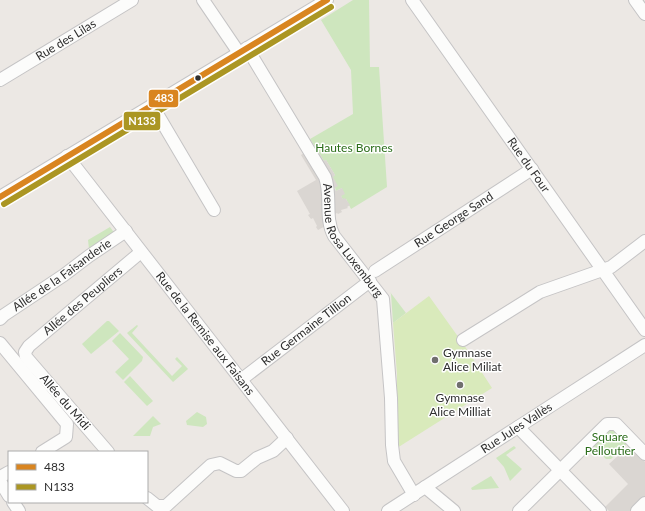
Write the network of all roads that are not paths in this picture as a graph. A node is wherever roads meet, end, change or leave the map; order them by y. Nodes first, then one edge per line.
1 (132, 0) edge
2 (203, 0) edge
3 (327, 0) edge
4 (412, 0) edge
5 (635, 0) edge
6 (645, 14) edge
7 (243, 51) junction
8 (0, 80) edge
9 (152, 105) junction
10 (67, 156) junction
11 (532, 169) junction
12 (0, 197) edge
13 (214, 210) dead end
14 (126, 232) junction
15 (645, 241) edge
16 (141, 252) junction
17 (603, 270) junction
18 (372, 276) junction
19 (0, 319) edge
20 (645, 330) edge
21 (463, 340) dead end
22 (0, 343) edge
23 (645, 344) edge
24 (25, 352) joint
25 (242, 379) junction
26 (518, 427) junction
27 (287, 438) junction
28 (44, 451) edge
29 (107, 451) edge
30 (645, 454) edge
31 (560, 470) junction
32 (0, 481) edge
33 (425, 487) junction
34 (8, 494) edge
35 (414, 495) junction
36 (148, 499) edge
37 (645, 503) edge
38 (343, 511) edge
39 (388, 511) edge
40 (454, 511) edge
41 (519, 511) edge
42 (600, 511) edge
43 (637, 511) edge

1 - 8 street, Rue des Lilas
2 - 7 street, Avenue Rosa Luxemburg
3 - 7 street
4 - 11 street, Rue du Four
5 - 6 street
7 - 9 street
7 - 18 street, Avenue Rosa Luxemburg
9 - 10 street
9 - 13 street
10 - 12 street
10 - 14 street, Rue de la Remise aux Faisans
11 - 17 street, Rue du Four
11 - 18 street, Rue George Sand
14 - 16 street, Rue de la Remise aux Faisans
14 - 19 street, Allée de la Faisanderie
15 - 17 street
16 - 24 street, Allée des Peupliers
16 - 25 street, Rue de la Remise aux Faisans
17 - 20 street, Rue du Four
17 - 21 street
18 - 25 street, Rue Germaine Tillion
18 - 35 street, Avenue Rosa Luxemburg
22 - 28 street
23 - 26 street, Rue Jules Vallès
24 - 29 street, Allée du Midi
25 - 27 street, Rue de la Remise aux Faisans
26 - 31 street
26 - 33 street, Rue Jules Vallès
27 - 36 street
27 - 38 street, Rue de la Remise aux Faisans
30 - 31 street
31 - 41 street
31 - 42 street
32 - 34 street
33 - 35 street, Rue Jules Vallès
33 - 40 street
35 - 39 street, Rue Jules Vallès
37 - 43 street

